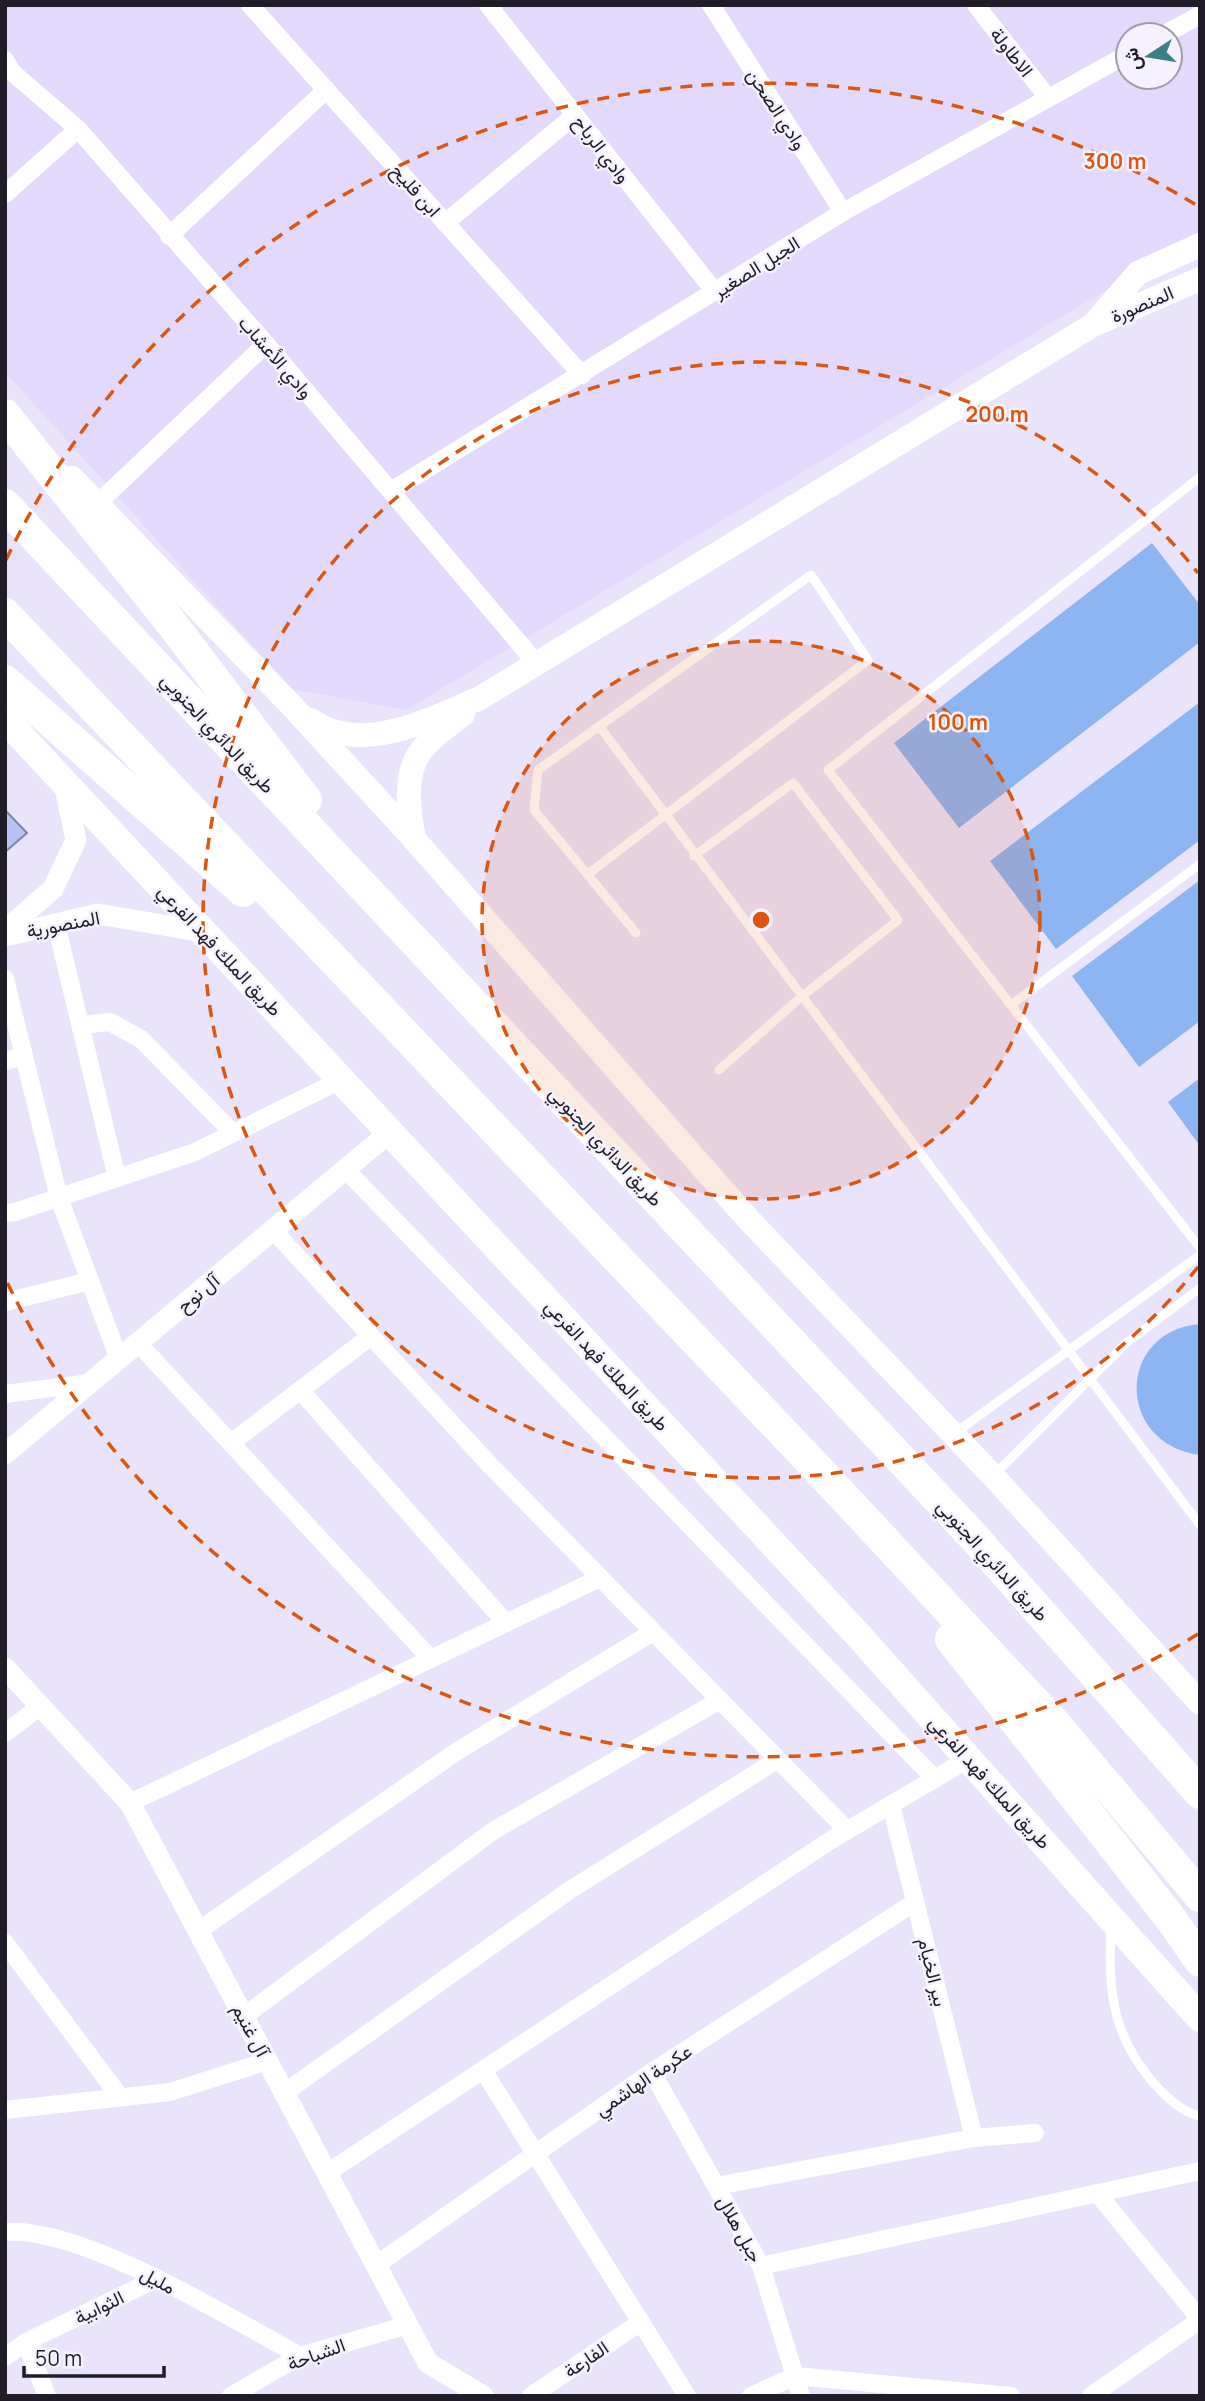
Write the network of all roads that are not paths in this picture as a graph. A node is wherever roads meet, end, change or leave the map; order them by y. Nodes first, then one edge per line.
1 (250, 5) edge
2 (488, 5) edge
3 (710, 5) edge
4 (976, 5) edge
5 (1200, 15) edge
6 (1184, 24) edge
7 (5, 60) edge
8 (1114, 62) edge
9 (326, 90) junction
10 (1048, 98) junction
11 (575, 116) junction
12 (78, 130) junction
13 (5, 194) edge
14 (843, 212) junction
15 (445, 223) junction
16 (169, 236) junction
17 (1200, 245) edge
18 (1200, 279) edge
19 (715, 292) junction
20 (1093, 325) junction
21 (266, 344) junction
22 (582, 375) junction
23 (5, 410) edge
24 (5, 415) edge
25 (1200, 477) edge
26 (391, 491) junction
27 (97, 504) junction
28 (5, 505) edge
29 (5, 614) edge
30 (537, 664) junction
31 (5, 681) edge
32 (480, 698) junction
33 (290, 705) junction
34 (5, 719) edge
35 (599, 726) junction
36 (63, 781) junction
37 (664, 816) junction
38 (414, 839) junction
39 (694, 856) junction
40 (1200, 864) edge
41 (588, 874) junction
42 (56, 923) junction
43 (5, 930) edge
44 (204, 932) junction
45 (636, 933) dead end
46 (5, 936) edge
47 (5, 979) edge
48 (465, 996) junction
49 (801, 997) junction
50 (373, 1003) junction
51 (1011, 1005) junction
52 (81, 1025) junction
53 (24, 1056) junction
54 (5, 1061) edge
55 (719, 1070) dead end
56 (341, 1080) junction
57 (390, 1132) junction
58 (233, 1133) junction
59 (345, 1169) junction
60 (117, 1178) junction
61 (59, 1198) junction
62 (5, 1213) edge
63 (273, 1230) junction
64 (1200, 1248) edge
65 (1200, 1255) edge
66 (90, 1281) junction
67 (1200, 1288) edge
68 (5, 1302) edge
69 (371, 1336) junction
70 (138, 1343) junction
71 (1069, 1351) junction
72 (119, 1359) junction
73 (1090, 1380) junction
74 (90, 1382) junction
75 (300, 1390) junction
76 (5, 1394) edge
77 (954, 1434) junction
78 (231, 1443) junction
79 (5, 1454) edge
80 (814, 1465) junction
81 (993, 1476) junction
82 (1200, 1525) edge
83 (600, 1578) junction
84 (506, 1623) junction
85 (1052, 1626) junction
86 (653, 1632) junction
87 (431, 1659) junction
88 (5, 1668) edge
89 (720, 1700) junction
90 (1200, 1703) edge
91 (41, 1706) junction
92 (5, 1733) edge
93 (970, 1758) junction
94 (778, 1760) junction
95 (1200, 1771) edge
96 (935, 1779) junction
97 (1200, 1793) edge
98 (130, 1803) junction
99 (891, 1805) junction
100 (847, 1830) junction
101 (1200, 1896) edge
102 (915, 1902) junction
103 (1112, 1919) junction
104 (198, 1931) junction
105 (5, 1943) edge
106 (1200, 1961) edge
107 (243, 2017) junction
108 (1200, 2018) edge
109 (268, 2062) junction
110 (482, 2070) junction
111 (652, 2072) junction
112 (284, 2093) junction
113 (120, 2097) junction
114 (5, 2110) edge
115 (1200, 2116) edge
116 (1035, 2133) dead end
117 (974, 2138) junction
118 (536, 2155) junction
119 (1200, 2171) edge
120 (327, 2173) junction
121 (716, 2186) junction
122 (1097, 2193) junction
123 (5, 2232) edge
124 (376, 2264) junction
125 (761, 2266) junction
126 (156, 2279) junction
127 (1200, 2320) edge
128 (641, 2322) junction
129 (408, 2325) junction
130 (26, 2342) junction
131 (300, 2356) junction
132 (5, 2357) edge
133 (795, 2376) junction
134 (47, 2396) edge
135 (231, 2396) edge
136 (483, 2396) edge
137 (531, 2396) edge
138 (687, 2396) edge
139 (751, 2396) edge
140 (802, 2396) edge
141 (1010, 2396) edge
142 (1091, 2396) edge

1 - 9 street, ابن فليح
2 - 11 street, وادي الرباح
3 - 14 street, وادي الصحن
4 - 10 street, الاطاولة
5 - 6 street
7 - 12 street, وادي الأعشاب
8 - 10 street, الجبل الصغير
9 - 15 street, ابن فليح
9 - 16 street
10 - 14 street, الجبل الصغير
11 - 15 street
11 - 19 street, وادي الرباح
12 - 13 street
12 - 16 street, وادي الأعشاب
14 - 19 street, الجبل الصغير
15 - 22 street, ابن فليح
16 - 21 street, وادي الأعشاب
17 - 20 main road, المنصورة
18 - 20 main road, المنصورة
19 - 22 street, الجبل الصغير
20 - 30 main road
21 - 26 street, وادي الأعشاب
21 - 27 street
22 - 26 street, الجبل الصغير
23 - 27 main road
24 - 48 highway
25 - 51 lane
26 - 30 street, وادي الأعشاب
27 - 33 main road
28 - 48 highway, طريق الدائري الجنوبي
29 - 50 highway
30 - 32 main road
31 - 50 highway
32 - 33 main road
32 - 38 main road
33 - 38 main road
34 - 36 main road, طريق الملك فهد الفرعي
35 - 37 lane
35 - 37 lane
35 - 41 lane
36 - 43 street
36 - 44 main road, طريق الملك فهد الفرعي
37 - 39 lane
37 - 41 lane
38 - 77 main road
39 - 49 lane
39 - 49 lane
40 - 51 lane
41 - 45 lane
42 - 44 street, المنصورية
42 - 46 street, المنصورية
42 - 52 street
44 - 56 main road, طريق الملك فهد الفرعي
47 - 53 street
48 - 85 highway, طريق الدائري الجنوبي
49 - 55 lane
49 - 71 lane
50 - 80 highway
51 - 64 lane
52 - 58 street
52 - 60 street
53 - 54 street
53 - 61 street
56 - 57 main road, طريق الملك فهد الفرعي
56 - 58 street
57 - 59 street, آل نوح
57 - 93 main road, طريق الملك فهد الفرعي
58 - 60 street
59 - 63 street, آل نوح
59 - 96 street
60 - 61 street
61 - 62 street
61 - 66 street
63 - 69 street
63 - 70 street, آل نوح
65 - 71 lane
66 - 68 street
66 - 72 street
67 - 73 lane
69 - 75 street
69 - 83 street
70 - 72 street, آل نوح
70 - 78 street
71 - 73 lane
71 - 77 lane
72 - 74 street, آل نوح
73 - 81 lane
73 - 82 lane
74 - 76 street
74 - 79 street, آل نوح
75 - 78 street
75 - 84 street
77 - 81 main road
78 - 87 street
80 - 101 highway
80 - 106 highway
81 - 90 main road
83 - 84 street
83 - 86 street
84 - 87 street
85 - 95 highway
85 - 97 highway, طريق الدائري الجنوبي
86 - 89 street
86 - 104 street
87 - 98 street
88 - 91 street, آل غنيم
89 - 94 street
89 - 107 street
91 - 92 street
91 - 98 street, آل غنيم
93 - 96 street
93 - 103 main road, طريق الملك فهد الفرعي
94 - 100 street
94 - 112 street
96 - 99 street
98 - 104 street, آل غنيم
99 - 100 street
99 - 102 street, بير الخيام
100 - 110 street
102 - 111 street, عكرمة الهاشمي
102 - 117 street, بير الخيام
103 - 108 main road, طريق الملك فهد الفرعي
103 - 115 lane
104 - 107 street, آل غنيم
105 - 113 street
107 - 109 street, آل غنيم
109 - 112 street, آل غنيم
109 - 113 street
110 - 118 street
110 - 120 street
111 - 118 street, عكرمة الهاشمي
111 - 121 street, جبل هلال
112 - 120 street, آل غنيم
113 - 114 street
116 - 117 street
117 - 121 street
118 - 124 street, عكرمة الهاشمي
118 - 128 street
119 - 122 street
120 - 124 street, آل غنيم
121 - 125 street, جبل هلال
122 - 125 street
122 - 127 street
123 - 126 street, مليل
124 - 129 street, آل غنيم
125 - 133 street, جبل هلال
126 - 130 street, الثوابية
126 - 131 street, مليل
127 - 142 street
128 - 137 street, الفارعة
128 - 138 street
129 - 131 street, الشباحة
129 - 136 street, آل غنيم
130 - 132 street, الثوابية
130 - 134 street
131 - 135 street, الشباحة
133 - 139 street
133 - 140 street, جبل هلال
133 - 141 street

